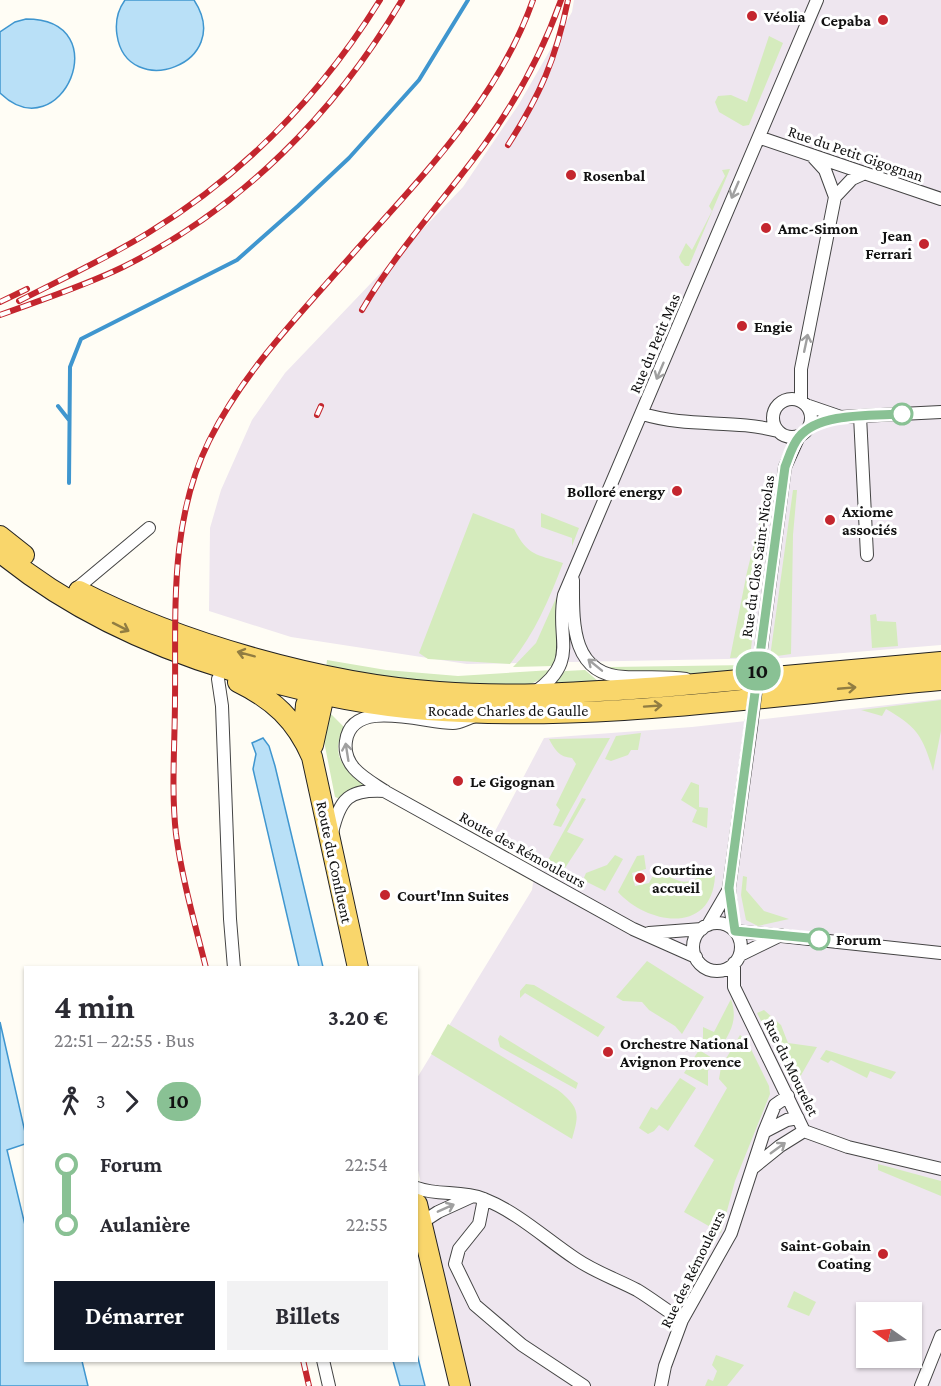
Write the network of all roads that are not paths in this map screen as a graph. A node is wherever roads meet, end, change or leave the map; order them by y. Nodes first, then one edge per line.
1 (817, 0) edge
2 (761, 138) junction
3 (814, 158) junction
4 (863, 174) junction
5 (835, 197) junction
6 (941, 199) edge
7 (804, 403) junction
8 (774, 411) junction
9 (941, 412) edge
10 (643, 414) junction
11 (860, 416) junction
12 (840, 417) junction
13 (744, 423) junction
14 (779, 432) junction
15 (804, 432) junction
16 (785, 467) junction
17 (149, 528) dead end
18 (0, 536) edge
19 (0, 552) edge
20 (867, 555) dead end
21 (573, 579) junction
22 (76, 589) junction
23 (941, 662) edge
24 (303, 669) junction
25 (214, 672) junction
26 (941, 680) edge
27 (712, 683) junction
28 (319, 692) junction
29 (438, 692) junction
30 (533, 693) junction
31 (485, 713) junction
32 (303, 736) junction
33 (312, 756) junction
34 (386, 792) junction
35 (331, 840) junction
36 (729, 888) junction
37 (705, 927) junction
38 (734, 930) junction
39 (645, 933) junction
40 (782, 935) junction
41 (941, 953) edge
42 (696, 957) junction
43 (737, 959) junction
44 (234, 966) edge
45 (358, 966) edge
46 (713, 970) junction
47 (734, 987) junction
48 (788, 1096) junction
49 (798, 1118) junction
50 (804, 1131) junction
51 (764, 1132) junction
52 (754, 1167) junction
53 (941, 1169) edge
54 (418, 1188) edge
55 (479, 1198) junction
56 (419, 1214) edge
57 (682, 1320) junction
58 (941, 1336) edge
59 (323, 1362) edge
60 (329, 1386) edge
61 (460, 1386) edge
62 (584, 1386) edge
63 (661, 1386) edge
64 (921, 1386) edge

1 - 2 street, Rue du Petit Mas
2 - 3 street, Rue du Petit Gigognan
2 -> 10 street, Rue du Petit Mas
3 - 4 street, Rue du Petit Gigognan
3 - 5 street
4 - 5 street
4 - 6 street, Rue du Petit Gigognan
7 -> 5 street
7 - 8 street
7 - 12 street
7 - 15 street
8 - 13 street
8 - 14 street
9 - 11 street
10 - 13 street
10 - 21 street, Rue du Petit Mas
11 - 12 street
11 - 20 street
12 - 15 street
13 - 14 street
14 - 15 street
14 - 16 street, Rue du Clos Saint-Nicolas
15 - 16 street, Rue du Clos Saint-Nicolas
16 - 36 street, Rue du Clos Saint-Nicolas, bridge
17 - 22 street
18 - 22 main road, Rocade Charles de Gaulle
19 -> 25 main road, Rocade Charles de Gaulle
27 -> 21 street
21 - 30 street, Rue du Petit Mas
24 -> 22 main road, Rocade Charles de Gaulle
23 - 27 main road, Rocade Charles de Gaulle
24 - 28 main road
24 - 29 main road, Rocade Charles de Gaulle
25 - 28 main road, Rocade Charles de Gaulle
25 - 32 main road
25 - 44 street
31 -> 26 main road, Rocade Charles de Gaulle
27 - 30 main road, Rocade Charles de Gaulle
28 - 29 main road
28 - 31 main road, Rocade Charles de Gaulle
28 - 32 main road
28 - 33 main road
29 - 30 main road, Rocade Charles de Gaulle
34 -> 31 street, Route des Rémouleurs
32 - 33 main road
33 - 35 main road, Route du Confluent
34 - 35 street
34 - 39 street, Route des Rémouleurs
35 - 45 main road, Route du Confluent
36 - 37 street
36 - 38 street
37 - 38 street
37 - 39 street
37 - 42 street
38 - 40 street
38 - 43 street
39 - 42 street, Route des Rémouleurs
40 - 41 street
40 - 43 street
42 - 46 street
43 - 46 street
43 - 47 street, Rue du Mourelet
46 - 47 street, Rue du Mourelet
47 - 48 street, Rue du Mourelet
48 - 49 street, Rue du Mourelet
48 - 51 street, Rue des Rémouleurs
49 - 50 street, Rue du Mourelet
49 - 51 street
52 -> 50 street
50 - 53 street, Rue du Mourelet
51 - 52 street, Rue des Rémouleurs
52 - 57 street, Rue des Rémouleurs
54 - 55 street
56 -> 55 street
55 - 57 street
55 - 62 street
56 - 61 main road
57 - 63 street, Rue des Rémouleurs
58 - 64 street
59 - 60 street

